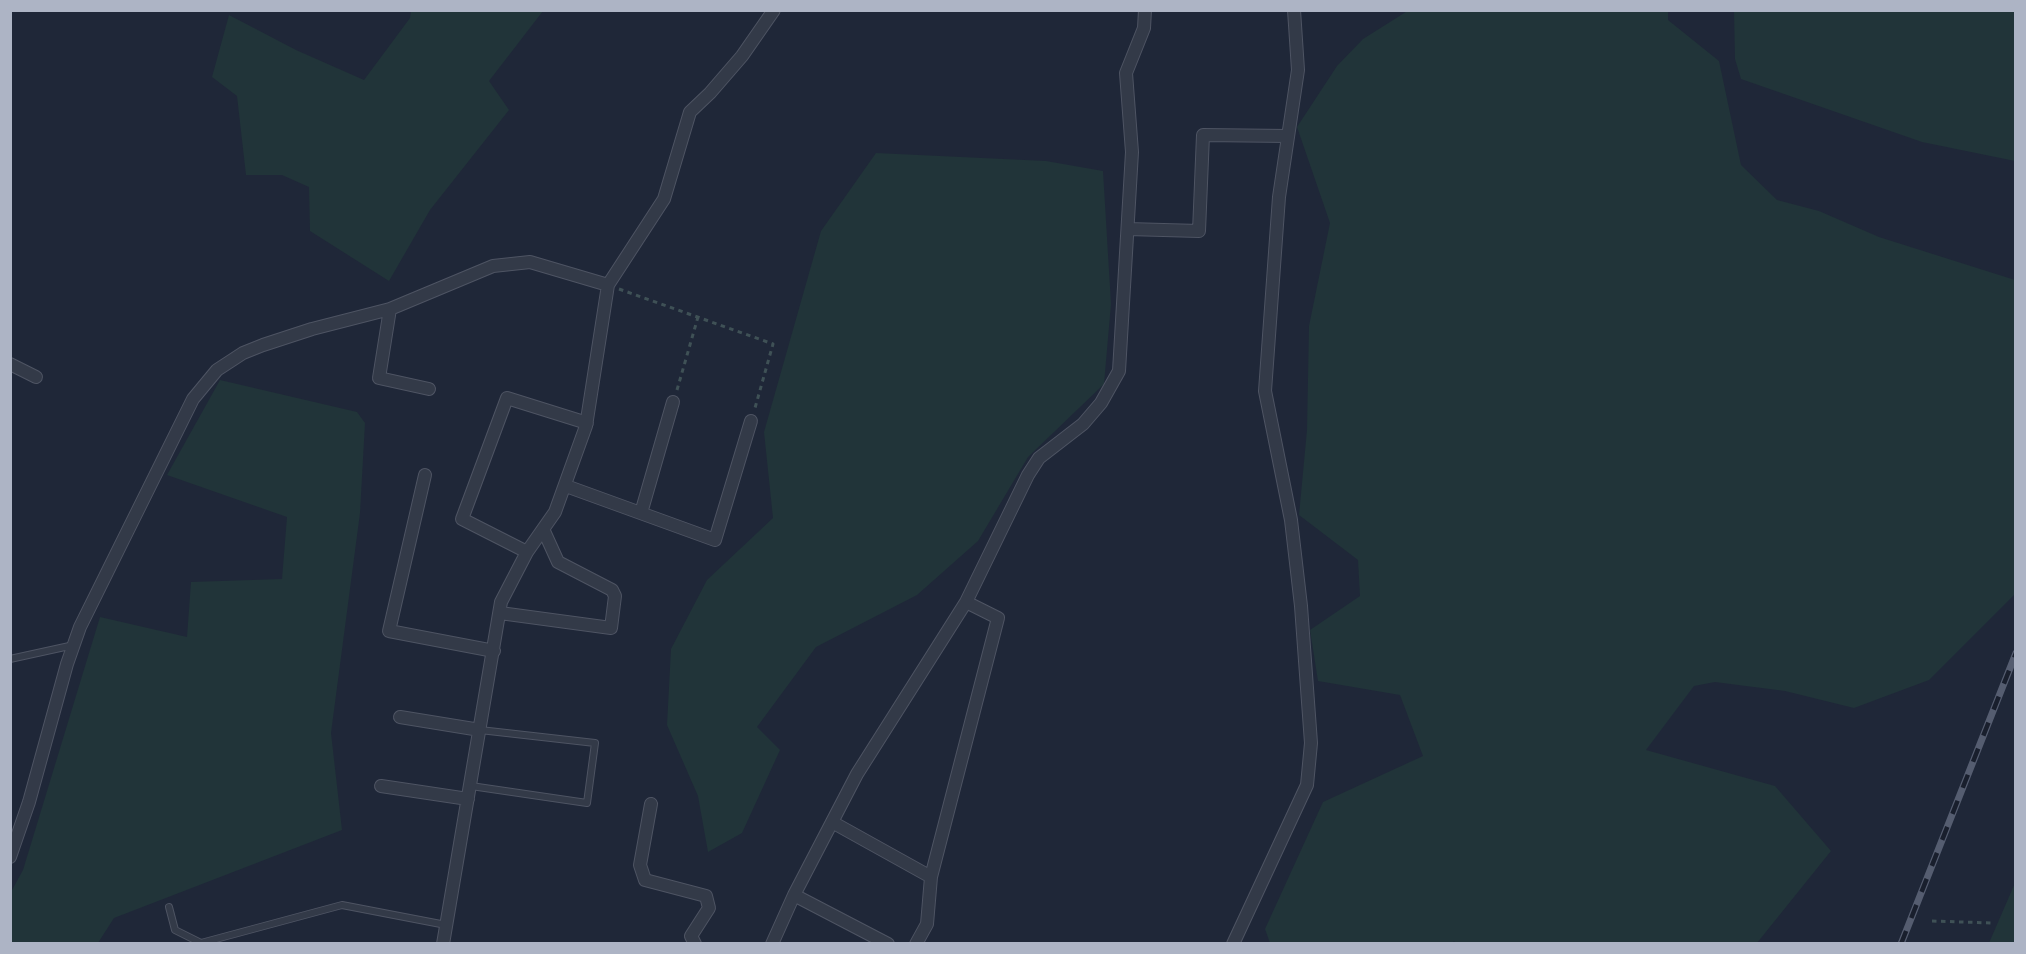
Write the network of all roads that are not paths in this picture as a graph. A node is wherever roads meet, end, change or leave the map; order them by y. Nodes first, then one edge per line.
1 (774, 10) edge
2 (1145, 10) edge
3 (1294, 10) edge
4 (1288, 136) junction
5 (1128, 229) junction
6 (609, 285) junction
7 (390, 309) junction
8 (10, 364) edge
9 (36, 377) dead end
10 (429, 389) dead end
11 (673, 402) road end
12 (751, 421) road end
13 (587, 423) junction
14 (425, 475) dead end
15 (566, 486) junction
16 (641, 513) junction
17 (543, 529) junction
18 (527, 552) junction
19 (966, 602) junction
20 (500, 613) junction
21 (74, 645) junction
22 (494, 651) junction
23 (10, 659) edge
24 (400, 717) dead end
25 (480, 730) junction
26 (381, 786) dead end
27 (469, 793) junction
28 (651, 804) dead end
29 (832, 822) junction
30 (10, 857) edge
31 (931, 877) junction
32 (794, 895) junction
33 (169, 907) dead end
34 (446, 925) junction
35 (443, 944) edge
36 (695, 944) edge
37 (772, 944) edge
38 (888, 944) edge
39 (916, 944) edge
40 (1233, 944) edge

1 - 6 street
2 - 5 street
3 - 4 street
4 - 5 street
4 - 40 street
5 - 19 street
6 - 7 street
6 - 13 street
7 - 10 street
7 - 21 street
8 - 9 street
11 - 16 street
12 - 16 street
13 - 15 street
13 - 18 street
14 - 22 street
15 - 16 street
15 - 17 street
17 - 18 street
17 - 20 street
18 - 20 street
19 - 29 street
19 - 31 street
20 - 22 street
21 - 23 lane
21 - 30 street
22 - 25 street
24 - 25 street
25 - 27 street
25 - 27 lane
26 - 27 street
27 - 34 street
28 - 36 street
29 - 31 street
29 - 32 street
31 - 39 street
32 - 37 street
32 - 38 street
33 - 34 lane
34 - 35 street

